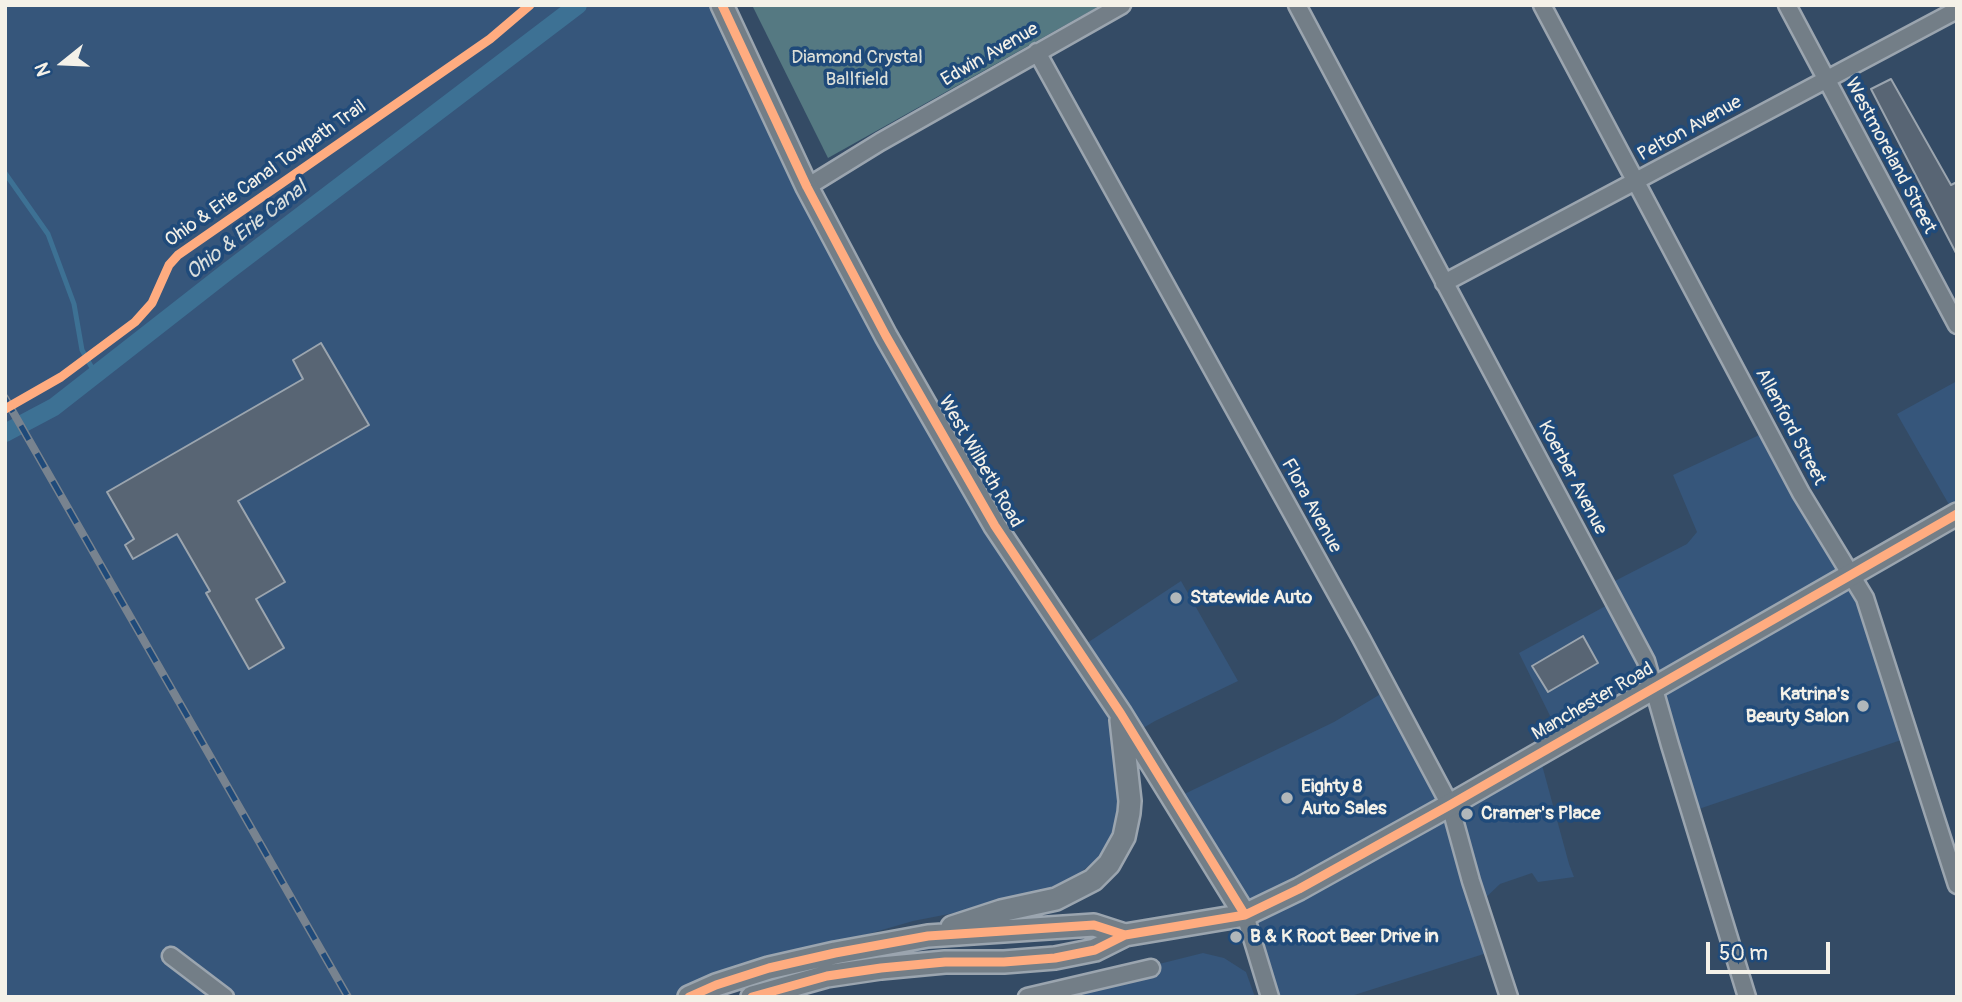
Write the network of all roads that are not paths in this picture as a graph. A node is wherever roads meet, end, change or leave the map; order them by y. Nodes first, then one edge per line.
1 (722, 5) edge
2 (1122, 5) edge
3 (1297, 5) edge
4 (1542, 5) edge
5 (1787, 5) edge
6 (1957, 10) edge
7 (1037, 52) junction
8 (1826, 79) junction
9 (1636, 182) junction
10 (807, 187) junction
11 (1444, 284) junction
12 (1957, 325) edge
13 (1957, 514) edge
14 (1850, 574) junction
15 (1653, 687) junction
16 (1121, 714) junction
17 (1450, 805) junction
18 (1957, 886) edge
19 (1245, 915) junction
20 (1125, 935) junction
21 (928, 936) junction
22 (171, 956) dead end
23 (1151, 968) dead end
24 (225, 997) edge
25 (688, 997) edge
26 (751, 997) edge
27 (1027, 997) edge
28 (1270, 997) edge
29 (1509, 997) edge
30 (1747, 997) edge

1 - 10 main road, West Wilbeth Road
2 - 7 street, Edwin Avenue
3 - 11 street, Koerber Avenue
4 - 9 street, Allenford Street
5 - 8 street, Westmoreland Street
6 - 8 street, Pelton Avenue
7 - 10 street, Edwin Avenue
7 - 17 street, Flora Avenue
8 - 9 street, Pelton Avenue
8 - 12 street, Westmoreland Street
9 - 11 street, Pelton Avenue
9 - 14 street, Allenford Street
10 - 16 main road, West Wilbeth Road
11 - 15 street, Koerber Avenue
13 - 14 main road, Manchester Road
14 - 15 main road, Manchester Road
14 - 18 street, Allenford Street
15 - 17 main road, Manchester Road
15 - 30 street, Koerber Avenue
16 - 19 main road, West Wilbeth Road
16 - 21 main road
17 - 19 main road, Manchester Road
17 - 29 street, Flora Avenue
19 - 20 main road, Manchester Road
19 - 28 street, West Wilbeth Road
20 - 21 main road
20 - 26 main road
21 - 25 main road
22 - 24 street
23 - 27 street

